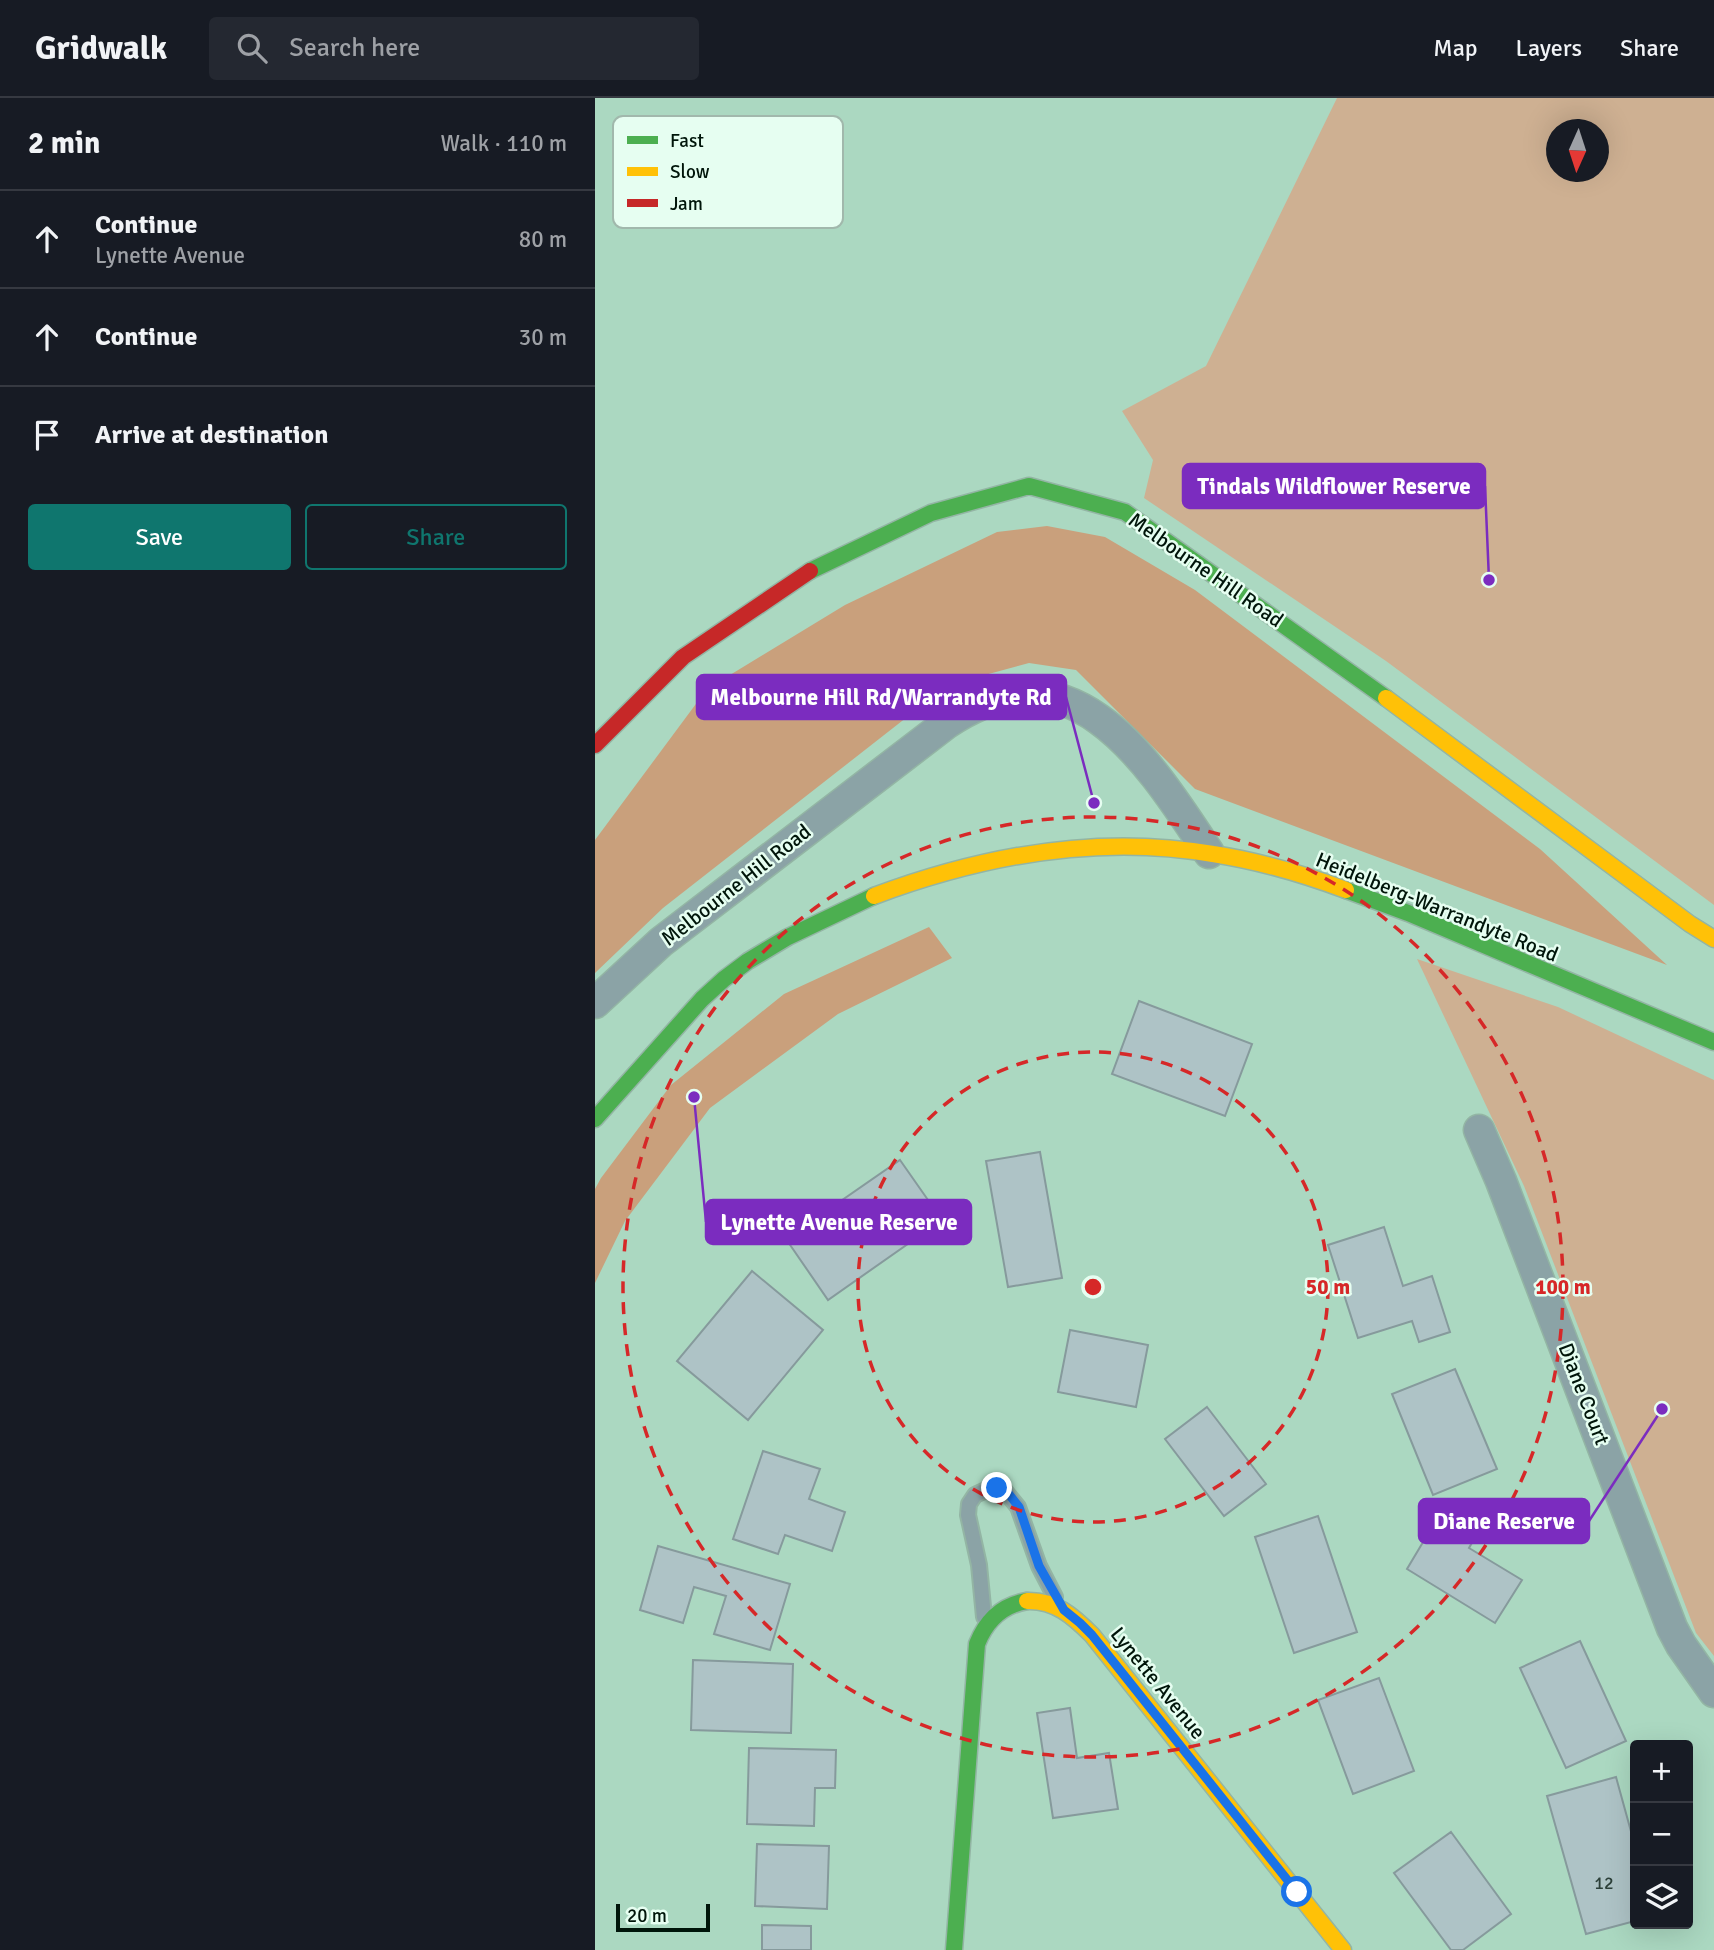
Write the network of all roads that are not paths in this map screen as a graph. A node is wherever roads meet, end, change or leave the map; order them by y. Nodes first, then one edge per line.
1 (595, 745) edge
2 (1209, 853) junction
3 (1714, 939) edge
4 (595, 1003) edge
5 (1714, 1042) edge
6 (595, 1119) edge
7 (1479, 1130) dead end
8 (1064, 1610) junction
9 (984, 1626) junction
10 (1714, 1692) edge
11 (954, 1950) edge
12 (1343, 1950) edge

1 - 3 street, Melbourne Hill Road
2 - 4 street, Melbourne Hill Road
2 - 5 street, Heidelberg-Warrandyte Road
2 - 6 street, Heidelberg-Warrandyte Road
7 - 10 street, Diane Court
8 - 9 street, Lynette Avenue
8 - 9 lane
8 - 12 street, Lynette Avenue
9 - 11 street

